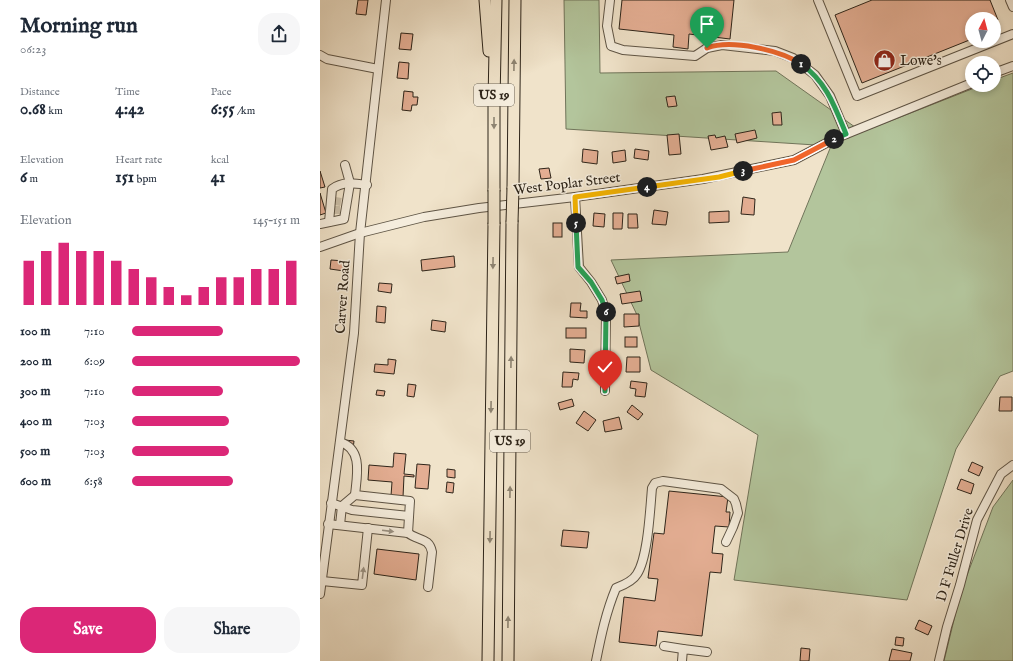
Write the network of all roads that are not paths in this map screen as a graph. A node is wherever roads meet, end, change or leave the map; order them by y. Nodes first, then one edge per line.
1 (386, 0) edge
2 (485, 0) edge
3 (496, 0) edge
4 (515, 0) edge
5 (610, 0) edge
6 (818, 0) edge
7 (1010, 0) edge
8 (1013, 7) edge
9 (1013, 34) edge
10 (320, 55) edge
11 (1013, 66) edge
12 (378, 69) junction
13 (1001, 71) edge
14 (965, 85) edge
15 (494, 101) junction
16 (846, 134) junction
17 (345, 165) dead end
18 (350, 183) junction
19 (367, 185) junction
20 (575, 197) junction
21 (339, 201) junction
22 (338, 210) junction
23 (329, 222) junction
24 (320, 224) edge
25 (360, 233) junction
26 (320, 246) edge
27 (605, 391) dead end
28 (340, 442) junction
29 (1013, 466) edge
30 (355, 495) junction
31 (331, 503) junction
32 (342, 506) junction
33 (409, 516) junction
34 (328, 524) junction
35 (340, 525) junction
36 (368, 528) junction
37 (408, 533) junction
38 (726, 542) dead end
39 (322, 581) junction
40 (428, 587) dead end
41 (320, 594) edge
42 (664, 646) dead end
43 (683, 649) junction
44 (707, 652) dead end
45 (488, 661) edge
46 (508, 661) edge
47 (596, 661) edge
48 (682, 661) edge
49 (939, 661) edge

1 - 12 street, Carver Road
2 - 15 highway
3 - 15 highway, US 19
46 -> 4 highway, US 19, bridge
5 - 16 street
6 - 9 street
7 - 8 street
10 - 12 street
11 - 13 street
12 - 19 street, Carver Road
14 - 16 street, West Poplar Street
15 -> 45 highway, US 19, bridge
16 - 20 street, West Poplar Street
17 - 18 street
18 - 19 street
18 - 21 street
18 - 21 street
19 - 25 street, Carver Road
20 - 25 street, West Poplar Street
20 - 27 street
21 - 22 street
21 - 22 street
22 - 23 street
22 - 23 street
23 - 24 street
25 - 26 street, West Poplar Street
25 - 28 street, Carver Road
28 - 30 street
28 - 31 street, Carver Road
29 - 49 street, D F Fuller Drive
30 - 32 street
30 - 33 street
31 - 32 street
31 - 34 street, Carver Road
32 - 33 street
32 - 35 street
33 - 37 street
34 - 35 street
34 - 39 street, Carver Road
35 - 36 street
36 -> 37 street
39 -> 36 street
37 - 40 street
38 - 47 street
39 - 41 street, Carver Road
42 - 43 street
43 - 44 street
43 - 48 street

